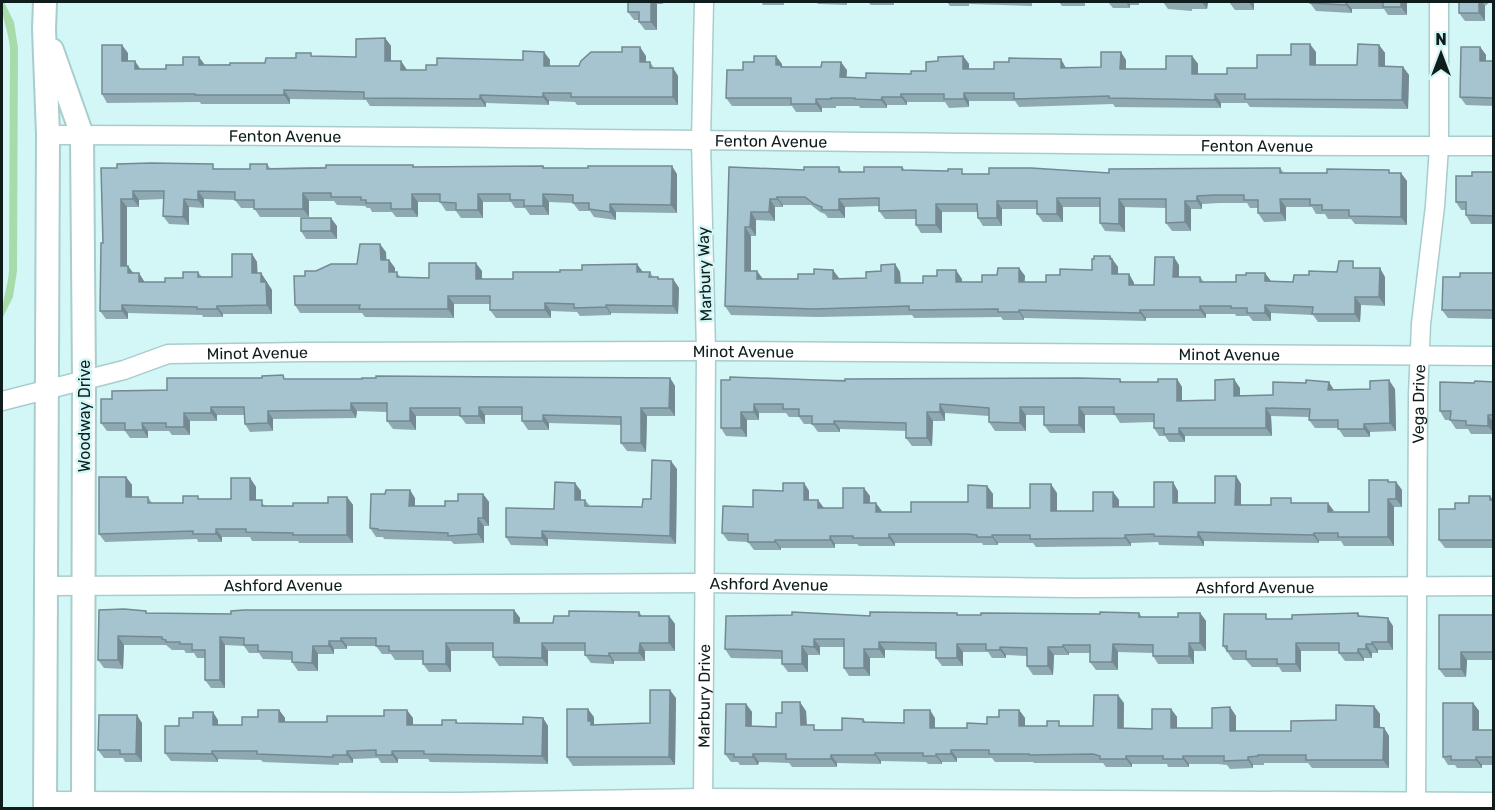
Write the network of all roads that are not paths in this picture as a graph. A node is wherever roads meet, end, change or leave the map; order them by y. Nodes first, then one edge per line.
1 (45, 2) edge
2 (704, 2) edge
3 (1439, 2) edge
4 (44, 29) junction
5 (48, 135) junction
6 (82, 135) junction
7 (700, 141) junction
8 (1439, 147) junction
9 (1494, 147) edge
10 (706, 351) junction
11 (1420, 355) junction
12 (1494, 356) edge
13 (84, 381) junction
14 (47, 390) junction
15 (2, 401) edge
16 (705, 584) junction
17 (46, 586) junction
18 (83, 586) junction
19 (1418, 586) junction
20 (1494, 586) edge
21 (1494, 802) edge
22 (703, 803) edge
23 (45, 805) edge
24 (83, 805) edge
25 (1416, 805) edge

1 - 4 street, Woodway Drive
2 - 7 street, Marbury Way
3 - 8 street, Vega Drive
4 - 5 street, Woodway Drive
4 - 6 street, Woodway Drive
5 - 6 street, Fenton Avenue
5 - 14 street, Woodway Drive
6 - 7 street, Fenton Avenue
6 - 13 street, Woodway Drive
7 - 8 street, Fenton Avenue
7 - 10 street, Marbury Way
8 - 9 street, Fenton Avenue
8 - 11 street, Vega Drive
10 - 11 street, Minot Avenue
10 - 13 street, Minot Avenue
10 - 16 street, Marbury Way
11 - 12 street, Minot Avenue
11 - 19 street, Vega Drive
13 - 14 street, Minot Avenue
13 - 18 street, Woodway Drive
14 - 15 street, Minot Avenue
14 - 17 street, Woodway Drive
16 - 18 street, Ashford Avenue
16 - 19 street, Ashford Avenue
16 - 22 street, Marbury Drive
17 - 18 street, Ashford Avenue
17 - 23 street, Woodway Drive
18 - 24 street, Woodway Drive
19 - 20 street, Ashford Avenue
19 - 25 street, Vega Drive
21 - 25 street
22 - 24 street
22 - 25 street
23 - 24 street

